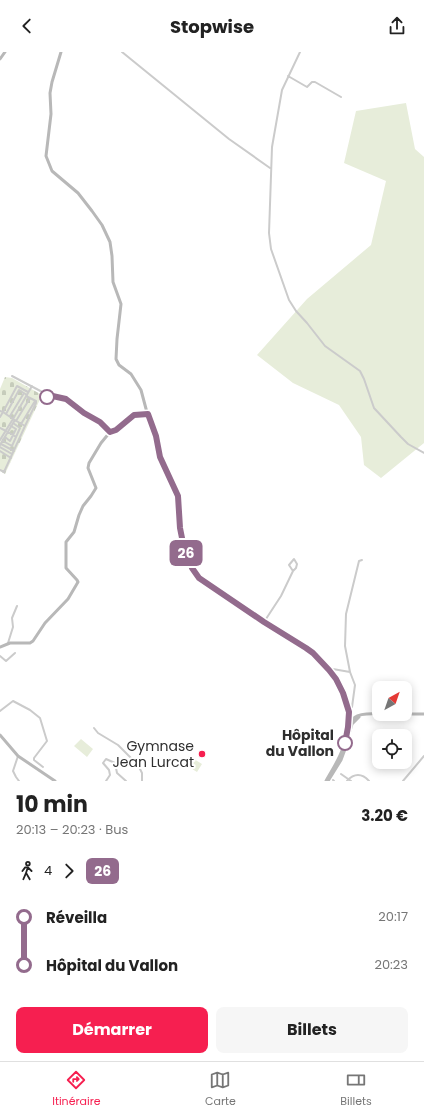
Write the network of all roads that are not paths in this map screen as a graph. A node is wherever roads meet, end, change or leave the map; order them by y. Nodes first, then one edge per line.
1 (5, 52) edge
2 (61, 52) edge
3 (122, 52) edge
4 (300, 52) edge
5 (0, 59) edge
6 (288, 76) junction
7 (341, 97) dead end
8 (270, 168) junction
9 (12, 376) dead end
10 (32, 386) junction
11 (28, 392) junction
12 (26, 395) junction
13 (48, 395) junction
14 (30, 398) junction
15 (35, 401) junction
16 (44, 402) dead end
17 (0, 411) edge
18 (3, 412) junction
19 (6, 414) junction
20 (148, 414) junction
21 (0, 417) edge
22 (10, 417) junction
23 (15, 420) junction
24 (13, 423) junction
25 (21, 424) junction
26 (11, 426) junction
27 (25, 426) junction
28 (0, 428) edge
29 (7, 431) junction
30 (110, 432) junction
31 (13, 435) junction
32 (16, 436) junction
33 (5, 437) junction
34 (1, 443) edge
35 (14, 451) junction
36 (0, 452) edge
37 (424, 453) edge
38 (12, 454) junction
39 (10, 458) junction
40 (0, 470) edge
41 (362, 560) dead end
42 (293, 571) junction
43 (17, 606) dead end
44 (264, 622) junction
45 (9, 643) junction
46 (0, 648) edge
47 (15, 653) dead end
48 (0, 656) edge
49 (327, 668) junction
50 (350, 672) junction
51 (348, 710) junction
52 (0, 711) edge
53 (370, 713) joint
54 (412, 714) edge
55 (424, 714) edge
56 (364, 715) junction
57 (349, 717) junction
58 (354, 719) junction
59 (348, 727) junction
60 (94, 728) dead end
61 (0, 735) edge
62 (349, 737) junction
63 (18, 756) junction
64 (424, 756) edge
65 (43, 767) dead end
66 (341, 774) dead end
67 (349, 780) edge
68 (19, 781) edge
69 (55, 781) edge
70 (106, 781) edge
71 (126, 781) edge
72 (142, 781) edge
73 (327, 781) edge
74 (369, 781) edge
75 (403, 781) edge

1 - 5 street
2 - 20 street
3 - 8 street
4 - 6 street
6 - 7 street
6 - 8 street
8 - 37 street
9 - 10 street
10 - 11 street
10 - 13 street
11 - 12 street
11 - 18 street
12 - 14 street
12 - 19 street
12 - 22 street
12 - 23 street
13 - 16 street
13 - 30 street
14 - 15 street
14 - 23 street
15 - 25 street
15 - 27 street
17 - 18 street
18 - 19 street
18 - 21 street
19 - 22 street
20 - 30 street
20 - 44 street
22 - 23 street
23 - 24 street
23 - 25 street
23 - 29 street
24 - 26 street
24 - 32 street
25 - 27 street
26 - 29 street
26 - 31 street
27 - 35 street
28 - 29 street
29 - 31 street
29 - 33 street
29 - 34 street
30 - 45 street
31 - 32 street
31 - 33 street
32 - 34 street
33 - 34 street
34 - 35 street
34 - 38 street
35 - 38 street
36 - 39 street
38 - 39 street
39 - 40 street
41 - 50 street
42 - 42 street
42 - 44 street
43 - 45 street
44 - 49 street
45 - 46 street
47 - 48 street
49 - 50 street
49 - 51 street
50 - 51 street
51 - 57 street
51 - 58 street
52 - 65 street
53 - 56 street
53 - 58 street
54 - 55 street
56 - 58 street
56 - 62 street
57 - 58 street
57 - 59 street
58 - 59 street
58 - 62 street
59 - 73 street
60 - 72 street
61 - 63 street
62 - 73 street
63 - 68 street
63 - 69 street
64 - 75 street
66 - 67 street
67 - 74 street
70 - 71 street

